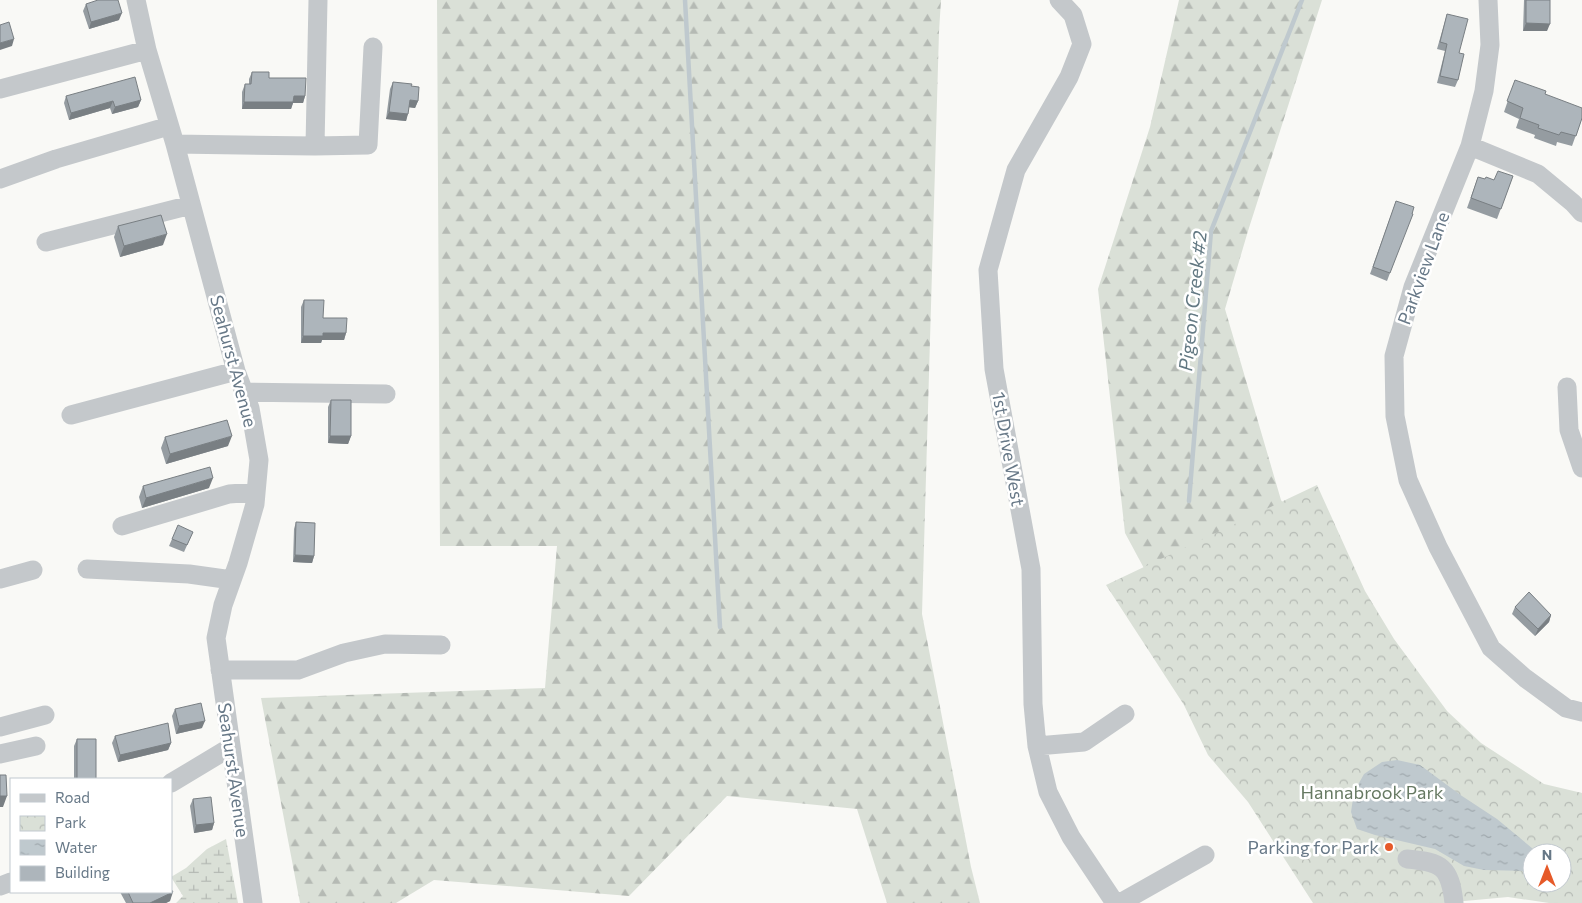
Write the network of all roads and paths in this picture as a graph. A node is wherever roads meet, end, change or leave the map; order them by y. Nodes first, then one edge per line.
1 (136, 0) edge
2 (318, 0) edge
3 (1059, 0) edge
4 (1488, 0) edge
5 (373, 47) dead end
6 (147, 50) junction
7 (0, 89) edge
8 (169, 126) junction
9 (175, 144) junction
10 (315, 146) junction
11 (1470, 146) junction
12 (0, 179) edge
13 (191, 205) junction
14 (1582, 214) edge
15 (46, 242) dead end
16 (236, 370) junction
17 (1567, 388) dead end
18 (244, 392) junction
19 (386, 394) dead end
20 (71, 416) dead end
21 (1582, 468) edge
22 (256, 492) junction
23 (122, 526) dead end
24 (87, 569) dead end
25 (33, 570) dead end
26 (0, 579) edge
27 (232, 580) junction
28 (441, 645) dead end
29 (220, 670) junction
30 (1582, 712) edge
31 (1125, 714) dead end
32 (45, 715) dead end
33 (0, 727) edge
34 (36, 746) dead end
35 (1037, 746) junction
36 (231, 747) junction
37 (0, 754) edge
38 (172, 782) edge
39 (1205, 855) dead end
40 (1407, 859) dead end
41 (253, 903) edge
42 (1115, 903) edge
43 (1120, 903) edge
44 (1454, 903) edge

1 - 6 street, Seahurst Avenue
2 - 10 street
3 - 35 street, 1st Drive West
4 - 11 street, Parkview Lane
5 - 10 street
6 - 7 street
6 - 8 street, Seahurst Avenue
8 - 9 street, Seahurst Avenue
8 - 12 street
9 - 10 street
9 - 13 street, Seahurst Avenue
11 - 14 street
11 - 30 street, Parkview Lane
13 - 15 street
13 - 16 street, Seahurst Avenue
16 - 18 street, Seahurst Avenue
16 - 20 street
17 - 21 street
18 - 19 street
18 - 22 street, Seahurst Avenue
22 - 23 street
22 - 27 street, Seahurst Avenue
24 - 27 street
25 - 26 street
27 - 29 street, Seahurst Avenue
28 - 29 street
29 - 36 street, Seahurst Avenue
31 - 35 street
32 - 33 street
34 - 37 street
35 - 42 street, 1st Drive West
36 - 38 street
36 - 41 street, Seahurst Avenue
39 - 43 street
40 - 44 street

